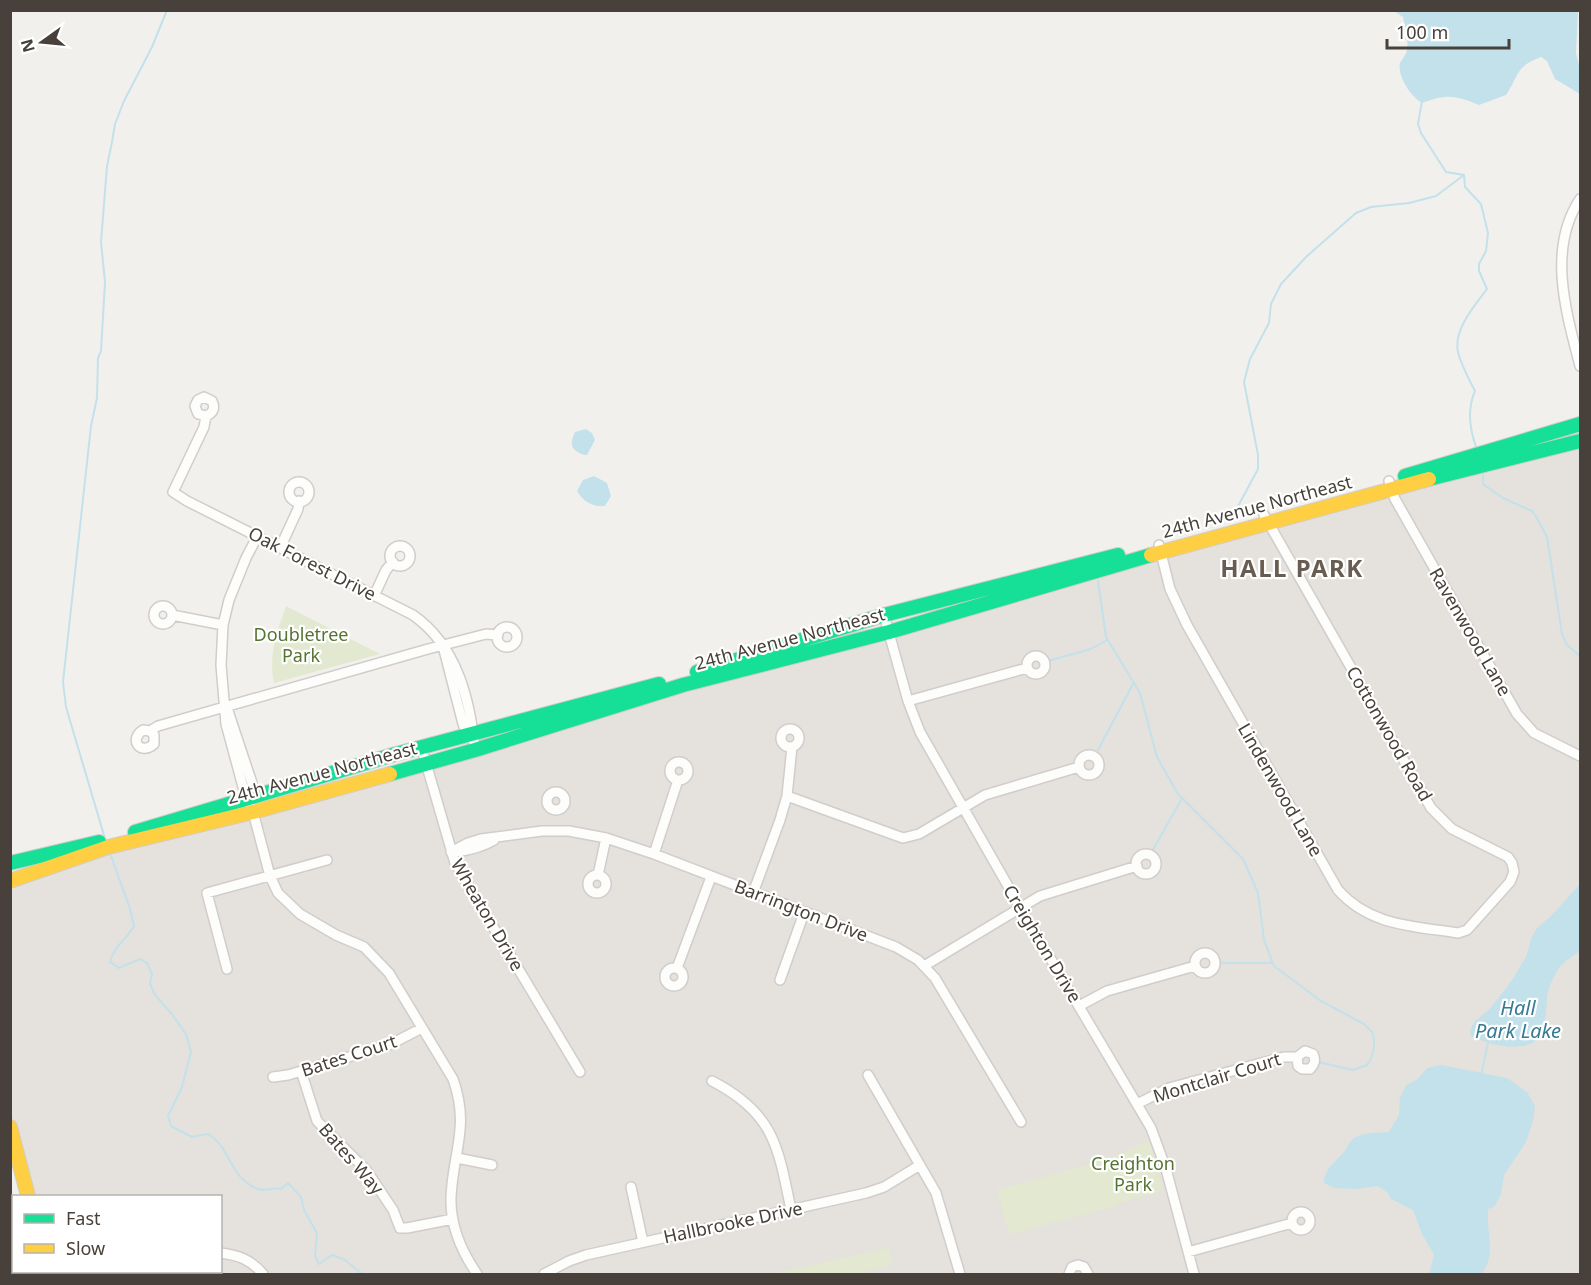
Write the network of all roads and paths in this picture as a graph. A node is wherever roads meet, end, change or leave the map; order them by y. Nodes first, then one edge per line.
1 (1581, 199) edge
2 (1581, 366) edge
3 (206, 416) dead end
4 (1581, 424) edge
5 (1581, 441) edge
6 (1390, 485) junction
7 (299, 501) dead end
8 (1266, 519) junction
9 (257, 537) junction
10 (280, 548) junction
11 (1160, 548) junction
12 (393, 562) dead end
13 (374, 596) junction
14 (172, 615) dead end
15 (884, 615) junction
16 (223, 625) junction
17 (889, 632) junction
18 (498, 634) dead end
19 (443, 645) junction
20 (1027, 668) dead end
21 (908, 701) junction
22 (226, 707) junction
23 (150, 731) dead end
24 (470, 732) junction
25 (421, 746) junction
26 (792, 747) dead end
27 (475, 750) junction
28 (1581, 756) edge
29 (426, 763) junction
30 (1079, 767) dead end
31 (678, 780) dead end
32 (250, 795) junction
33 (787, 796) junction
34 (962, 808) junction
35 (556, 811) dead end
36 (254, 812) junction
37 (555, 831) junction
38 (606, 838) junction
39 (124, 839) junction
40 (103, 845) junction
41 (451, 852) junction
42 (654, 854) junction
43 (327, 860) dead end
44 (10, 864) edge
45 (1137, 866) dead end
46 (598, 875) dead end
47 (270, 876) junction
48 (711, 877) junction
49 (10, 881) edge
50 (753, 893) junction
51 (1020, 907) junction
52 (804, 913) junction
53 (1480, 917) joint
54 (924, 966) junction
55 (1195, 966) dead end
56 (676, 968) dead end
57 (227, 969) dead end
58 (780, 980) dead end
59 (1079, 1006) junction
60 (422, 1028) junction
61 (1297, 1057) dead end
62 (301, 1071) junction
63 (580, 1072) dead end
64 (868, 1075) dead end
65 (273, 1077) dead end
66 (711, 1081) dead end
67 (1137, 1104) junction
68 (1021, 1122) dead end
69 (10, 1127) edge
70 (457, 1158) junction
71 (492, 1165) dead end
72 (920, 1166) junction
73 (631, 1187) dead end
74 (27, 1195) edge
75 (791, 1210) junction
76 (453, 1219) junction
77 (1292, 1223) dead end
78 (643, 1242) junction
79 (1188, 1252) junction
80 (222, 1253) edge
81 (263, 1275) edge
82 (477, 1275) edge
83 (544, 1275) edge
84 (960, 1275) edge
85 (1069, 1275) edge
86 (1088, 1275) edge
87 (1194, 1275) edge

1 - 2 street
3 - 9 street, Oak Forest Drive
4 - 6 street, 24th Avenue Northeast
5 - 6 street, 24th Avenue Northeast
6 - 8 street, 24th Avenue Northeast
6 - 28 street, Ravenwood Lane
7 - 10 street
8 - 11 street, 24th Avenue Northeast
8 - 53 street, Cottonwood Road
9 - 10 street, Oak Forest Drive
9 - 16 street
10 - 13 street, Oak Forest Drive
11 - 15 street, 24th Avenue Northeast
11 - 17 street, 24th Avenue Northeast
11 - 53 street, Lindenwood Lane
12 - 13 street
13 - 19 street, Oak Forest Drive
14 - 16 street
15 - 17 street, Creighton Drive
15 - 24 street, 24th Avenue Northeast
16 - 22 street
17 - 21 street, Creighton Drive
17 - 27 street, 24th Avenue Northeast
18 - 19 street
19 - 22 street
19 - 24 street, Oak Forest Drive
20 - 21 street
21 - 34 street, Creighton Drive
22 - 23 street
22 - 32 street
24 - 25 street, 24th Avenue Northeast
24 - 27 street, Oak Forest Drive
25 - 29 street, Wheaton Drive
25 - 32 street, 24th Avenue Northeast
26 - 33 street
27 - 29 street, 24th Avenue Northeast
29 - 36 street, 24th Avenue Northeast
29 - 41 street, Wheaton Drive
30 - 34 street
31 - 42 street
32 - 36 street
32 - 39 street, 24th Avenue Northeast
33 - 34 street
33 - 50 street
34 - 51 street, Creighton Drive
35 - 37 street
36 - 39 street, 24th Avenue Northeast
36 - 47 street
37 - 38 street, Barrington Drive
37 - 41 street, Barrington Drive
38 - 42 street, Barrington Drive
38 - 46 street
39 - 40 street, 24th Avenue Northeast
40 - 44 street, 24th Avenue Northeast
40 - 49 street, 24th Avenue Northeast
41 - 63 street, Wheaton Drive
42 - 48 street, Barrington Drive
43 - 47 street
45 - 51 street
47 - 57 street
47 - 60 street
48 - 50 street, Barrington Drive
48 - 56 street
50 - 52 street, Barrington Drive
51 - 54 street
51 - 59 street, Creighton Drive
52 - 54 street, Barrington Drive
52 - 58 street
54 - 68 street, Barrington Drive
55 - 59 street
59 - 67 street, Creighton Drive
60 - 62 street, Bates Court
60 - 70 street
61 - 67 street, Montclair Court
62 - 65 street, Bates Court
62 - 76 street, Bates Way
64 - 72 street
66 - 75 street
67 - 79 street, Creighton Drive
69 - 74 street
70 - 71 street
70 - 76 street
72 - 75 street, Hallbrooke Drive
72 - 84 street
73 - 78 street
75 - 78 street, Hallbrooke Drive
76 - 82 street
77 - 79 street
78 - 83 street, Hallbrooke Drive
79 - 87 street, Creighton Drive
80 - 81 street
85 - 86 street

